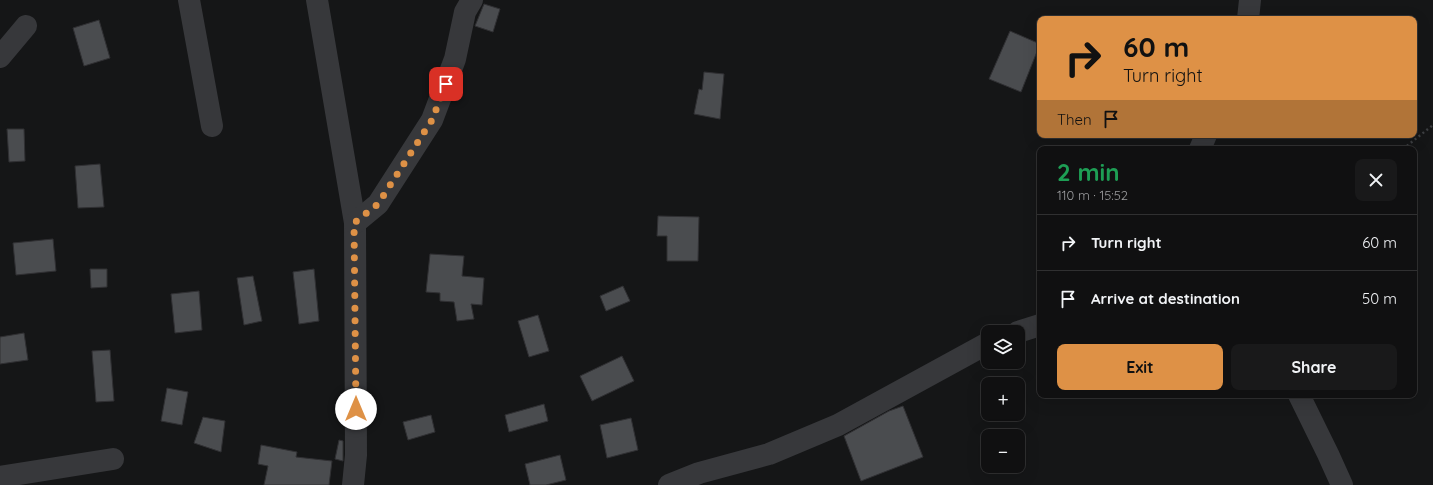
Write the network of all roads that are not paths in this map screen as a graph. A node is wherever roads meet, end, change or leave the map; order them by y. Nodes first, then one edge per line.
1 (189, 0) edge
2 (317, 0) edge
3 (472, 0) edge
4 (1250, 0) edge
5 (1248, 16) edge
6 (26, 26) dead end
7 (0, 57) edge
8 (212, 126) dead end
9 (354, 223) junction
10 (1037, 326) edge
11 (1025, 330) edge
12 (981, 347) edge
13 (1300, 398) edge
14 (113, 459) dead end
15 (0, 477) edge
16 (354, 485) edge
17 (669, 485) edge
18 (1342, 485) edge

1 - 8 street
2 - 9 street
3 - 9 street
4 - 5 street
6 - 7 street
9 - 16 street
10 - 11 street
12 - 17 street
13 - 18 street
14 - 15 street

